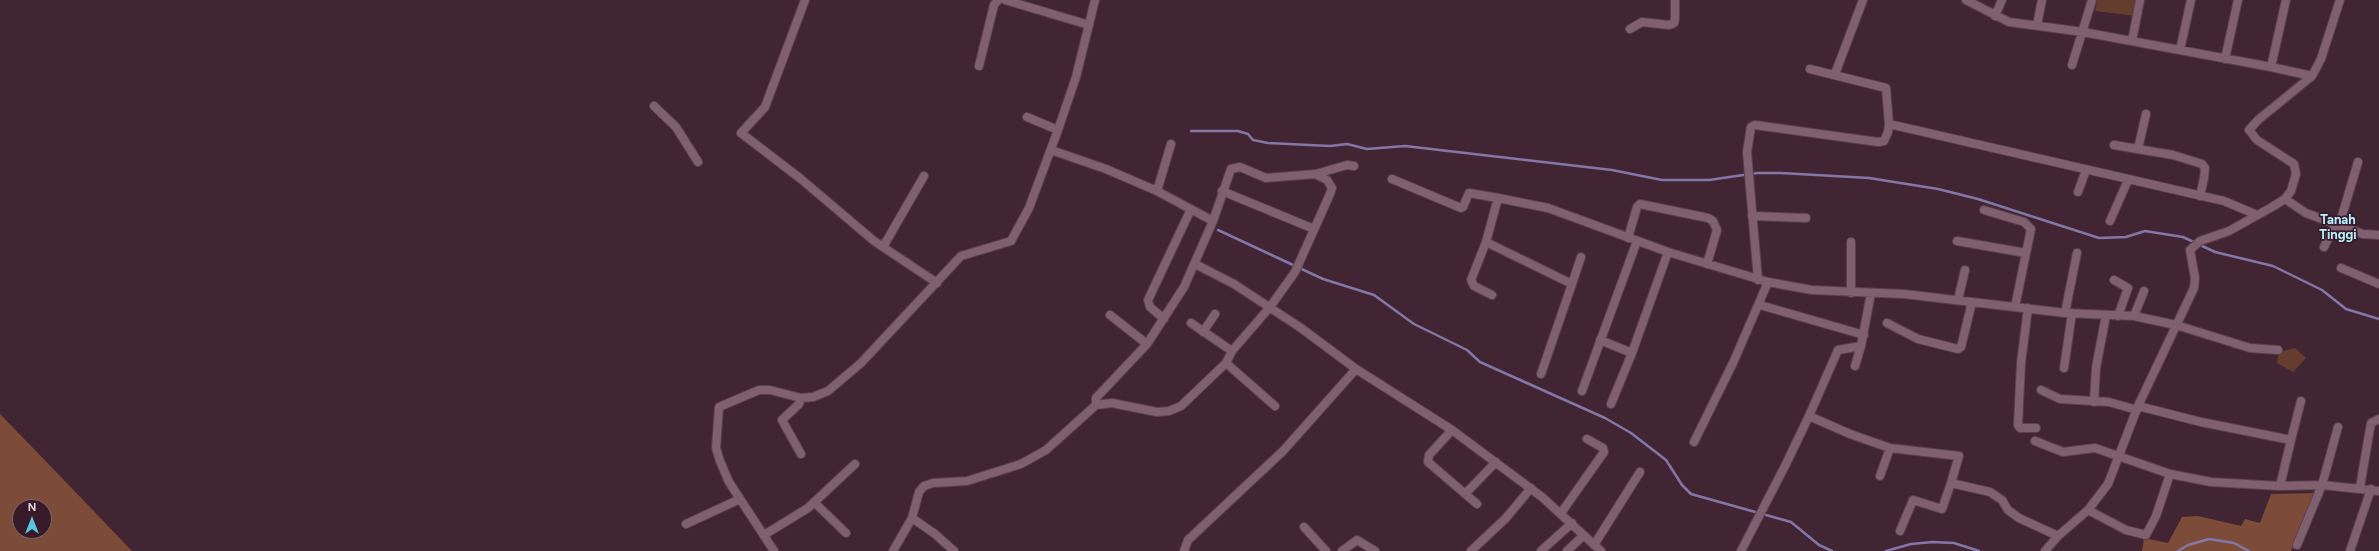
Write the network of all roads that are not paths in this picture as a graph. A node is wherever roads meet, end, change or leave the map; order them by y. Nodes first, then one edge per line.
1 (805, 0) edge
2 (998, 0) edge
3 (1006, 0) edge
4 (1095, 0) edge
5 (1675, 0) edge
6 (1966, 0) edge
7 (2002, 0) edge
8 (2042, 0) edge
9 (2092, 0) edge
10 (2140, 0) edge
11 (2191, 0) edge
12 (2238, 0) edge
13 (2286, 0) edge
14 (2340, 0) edge
15 (1863, 1) edge
16 (1995, 16) junction
17 (1089, 25) junction
18 (2037, 25) junction
19 (1630, 29) dead end
20 (2083, 32) junction
21 (2132, 41) junction
22 (2180, 50) junction
23 (2225, 59) junction
24 (2072, 65) dead end
25 (979, 66) dead end
26 (2271, 67) junction
27 (1810, 69) dead end
28 (1835, 74) junction
29 (2312, 76) junction
30 (654, 106) dead end
31 (2146, 114) dead end
32 (1027, 117) dead end
33 (1889, 124) junction
34 (1058, 130) junction
35 (1171, 144) dead end
36 (2114, 145) dead end
37 (2138, 149) junction
38 (1051, 150) junction
39 (698, 162) dead end
40 (2358, 162) dead end
41 (1354, 166) dead end
42 (2086, 170) junction
43 (1315, 174) junction
44 (924, 176) dead end
45 (1392, 179) dead end
46 (2128, 180) junction
47 (1157, 191) junction
48 (1222, 191) junction
49 (2078, 192) dead end
50 (2200, 196) junction
51 (1498, 198) junction
52 (2285, 199) junction
53 (1191, 209) junction
54 (1984, 210) dead end
55 (2257, 214) junction
56 (1752, 216) junction
57 (1806, 218) dead end
58 (1212, 221) junction
59 (2110, 221) dead end
60 (2337, 225) junction
61 (1314, 228) junction
62 (2379, 235) edge
63 (1628, 238) junction
64 (1636, 241) junction
65 (1486, 242) junction
66 (1851, 242) dead end
67 (1957, 242) dead end
68 (883, 247) junction
69 (2324, 247) dead end
70 (1668, 252) junction
71 (2026, 252) junction
72 (2078, 253) dead end
73 (1581, 258) dead end
74 (1195, 264) junction
75 (1707, 264) junction
76 (2341, 268) dead end
77 (1965, 270) dead end
78 (1758, 280) junction
79 (2114, 280) dead end
80 (1768, 282) junction
81 (937, 283) junction
82 (1572, 284) junction
83 (2379, 284) edge
84 (2144, 291) dead end
85 (1851, 293) junction
86 (1871, 293) junction
87 (1492, 295) dead end
88 (1958, 300) junction
89 (1972, 302) junction
90 (1760, 305) junction
91 (1270, 307) junction
92 (2015, 307) junction
93 (2028, 308) junction
94 (2069, 313) junction
95 (1215, 314) dead end
96 (1110, 315) dead end
97 (2106, 315) junction
98 (2118, 316) junction
99 (2134, 316) junction
100 (1164, 319) junction
101 (1191, 323) dead end
102 (1887, 323) dead end
103 (2176, 325) junction
104 (1203, 332) junction
105 (1864, 334) junction
106 (1600, 340) junction
107 (1147, 344) junction
108 (1861, 346) junction
109 (2278, 350) dead end
110 (1232, 351) junction
111 (1632, 353) junction
112 (1226, 363) junction
113 (1855, 366) dead end
114 (2064, 368) dead end
115 (1356, 369) junction
116 (1541, 374) dead end
117 (2041, 390) dead end
118 (1582, 391) dead end
119 (801, 398) junction
120 (2301, 401) dead end
121 (2094, 402) junction
122 (1611, 404) dead end
123 (1096, 405) junction
124 (1275, 406) dead end
125 (2138, 408) junction
126 (1809, 416) junction
127 (2379, 419) edge
128 (2338, 427) dead end
129 (2036, 428) dead end
130 (1452, 430) junction
131 (1587, 439) dead end
132 (2291, 440) junction
133 (2035, 441) dead end
134 (1694, 442) dead end
135 (1890, 448) junction
136 (801, 454) dead end
137 (2120, 457) junction
138 (1496, 462) junction
139 (855, 464) dead end
140 (1640, 472) dead end
141 (2170, 474) junction
142 (1880, 476) dead end
143 (1951, 483) junction
144 (2322, 485) junction
145 (2280, 486) junction
146 (2360, 487) junction
147 (1531, 488) junction
148 (2375, 490) edge
149 (1465, 494) junction
150 (740, 499) junction
151 (815, 503) junction
152 (1477, 504) dead end
153 (2088, 510) junction
154 (1561, 513) junction
155 (912, 518) junction
156 (1572, 523) junction
157 (686, 524) dead end
158 (1304, 527) dead end
159 (1900, 531) dead end
160 (846, 533) dead end
161 (764, 535) junction
162 (1584, 535) junction
163 (2058, 536) junction
164 (2297, 545) dead end
165 (1597, 548) edge
166 (774, 551) edge
167 (893, 551) edge
168 (954, 551) edge
169 (1184, 551) edge
170 (1326, 551) edge
171 (1342, 551) edge
172 (1375, 551) edge
173 (1471, 551) edge
174 (1541, 551) edge
175 (1567, 551) edge
176 (1741, 551) edge
177 (2045, 551) edge
178 (2350, 551) edge

1 - 68 street
2 - 25 street
3 - 17 street
4 - 17 street
5 - 19 street
6 - 16 street
7 - 16 street
8 - 18 street
9 - 20 street
10 - 21 street
11 - 22 street
12 - 23 street
13 - 26 street
14 - 29 street
15 - 28 street
16 - 18 street
17 - 34 street
18 - 20 street
20 - 21 street
20 - 24 street
21 - 22 street
22 - 23 street
23 - 26 street
26 - 29 street
27 - 28 street
28 - 33 street
29 - 52 street
30 - 39 street
31 - 37 street
32 - 34 street
33 - 42 street
33 - 56 street
34 - 38 street
35 - 47 street
36 - 37 street
37 - 50 street
38 - 47 street
38 - 81 street
40 - 60 street
41 - 43 street
42 - 46 street
42 - 49 street
43 - 48 street
43 - 61 street
44 - 68 street
45 - 51 street
46 - 50 street
46 - 59 street
47 - 53 street
48 - 58 street
48 - 61 street
50 - 55 street
51 - 63 street
51 - 65 street
52 - 55 street
52 - 60 street
53 - 58 street
53 - 100 street
54 - 71 street
55 - 103 street
56 - 57 street
56 - 78 street
58 - 74 street
60 - 62 street
60 - 69 street
61 - 91 street
63 - 64 street
63 - 75 street
64 - 70 street
64 - 106 street
65 - 82 street
65 - 87 street
66 - 85 street
67 - 71 street
68 - 81 street
70 - 75 street
70 - 111 street
71 - 92 street
72 - 94 street
73 - 82 street
74 - 91 street
74 - 100 street
75 - 78 street
76 - 83 street
77 - 88 street
78 - 80 street
79 - 98 street
80 - 85 street
80 - 90 street
81 - 119 street
82 - 116 street
84 - 99 street
85 - 86 street
86 - 88 street
86 - 105 street
88 - 89 street
89 - 92 street
89 - 102 street
90 - 105 street
90 - 134 street
91 - 110 street
91 - 115 street
92 - 93 street
93 - 94 street
93 - 129 street
94 - 97 street
94 - 114 street
95 - 104 street
96 - 107 street
97 - 98 street
97 - 121 street
98 - 99 street
99 - 103 street
100 - 107 street
101 - 104 street
103 - 109 street
103 - 125 street
104 - 110 street
105 - 108 street
106 - 111 street
106 - 118 street
107 - 123 street
108 - 113 street
108 - 126 street
110 - 112 street
111 - 122 street
112 - 123 street
112 - 124 street
115 - 130 street
115 - 169 street
117 - 121 street
119 - 136 street
119 - 150 street
120 - 132 street
121 - 125 street
123 - 155 street
125 - 132 street
125 - 137 street
126 - 135 street
126 - 176 street
127 - 146 street
128 - 144 street
130 - 138 street
130 - 149 street
131 - 154 street
132 - 145 street
133 - 137 street
135 - 142 street
135 - 143 street
137 - 141 street
137 - 153 street
138 - 147 street
138 - 149 street
139 - 151 street
140 - 165 street
141 - 145 street
141 - 153 street
143 - 159 street
143 - 163 street
144 - 145 street
144 - 146 street
144 - 164 street
146 - 148 street
147 - 154 street
147 - 173 street
148 - 178 street
149 - 152 street
150 - 157 street
150 - 161 street
151 - 160 street
151 - 161 street
153 - 163 street
154 - 156 street
155 - 167 street
155 - 168 street
156 - 162 street
156 - 174 street
158 - 170 street
161 - 166 street
162 - 165 street
162 - 175 street
163 - 177 street
171 - 172 street

